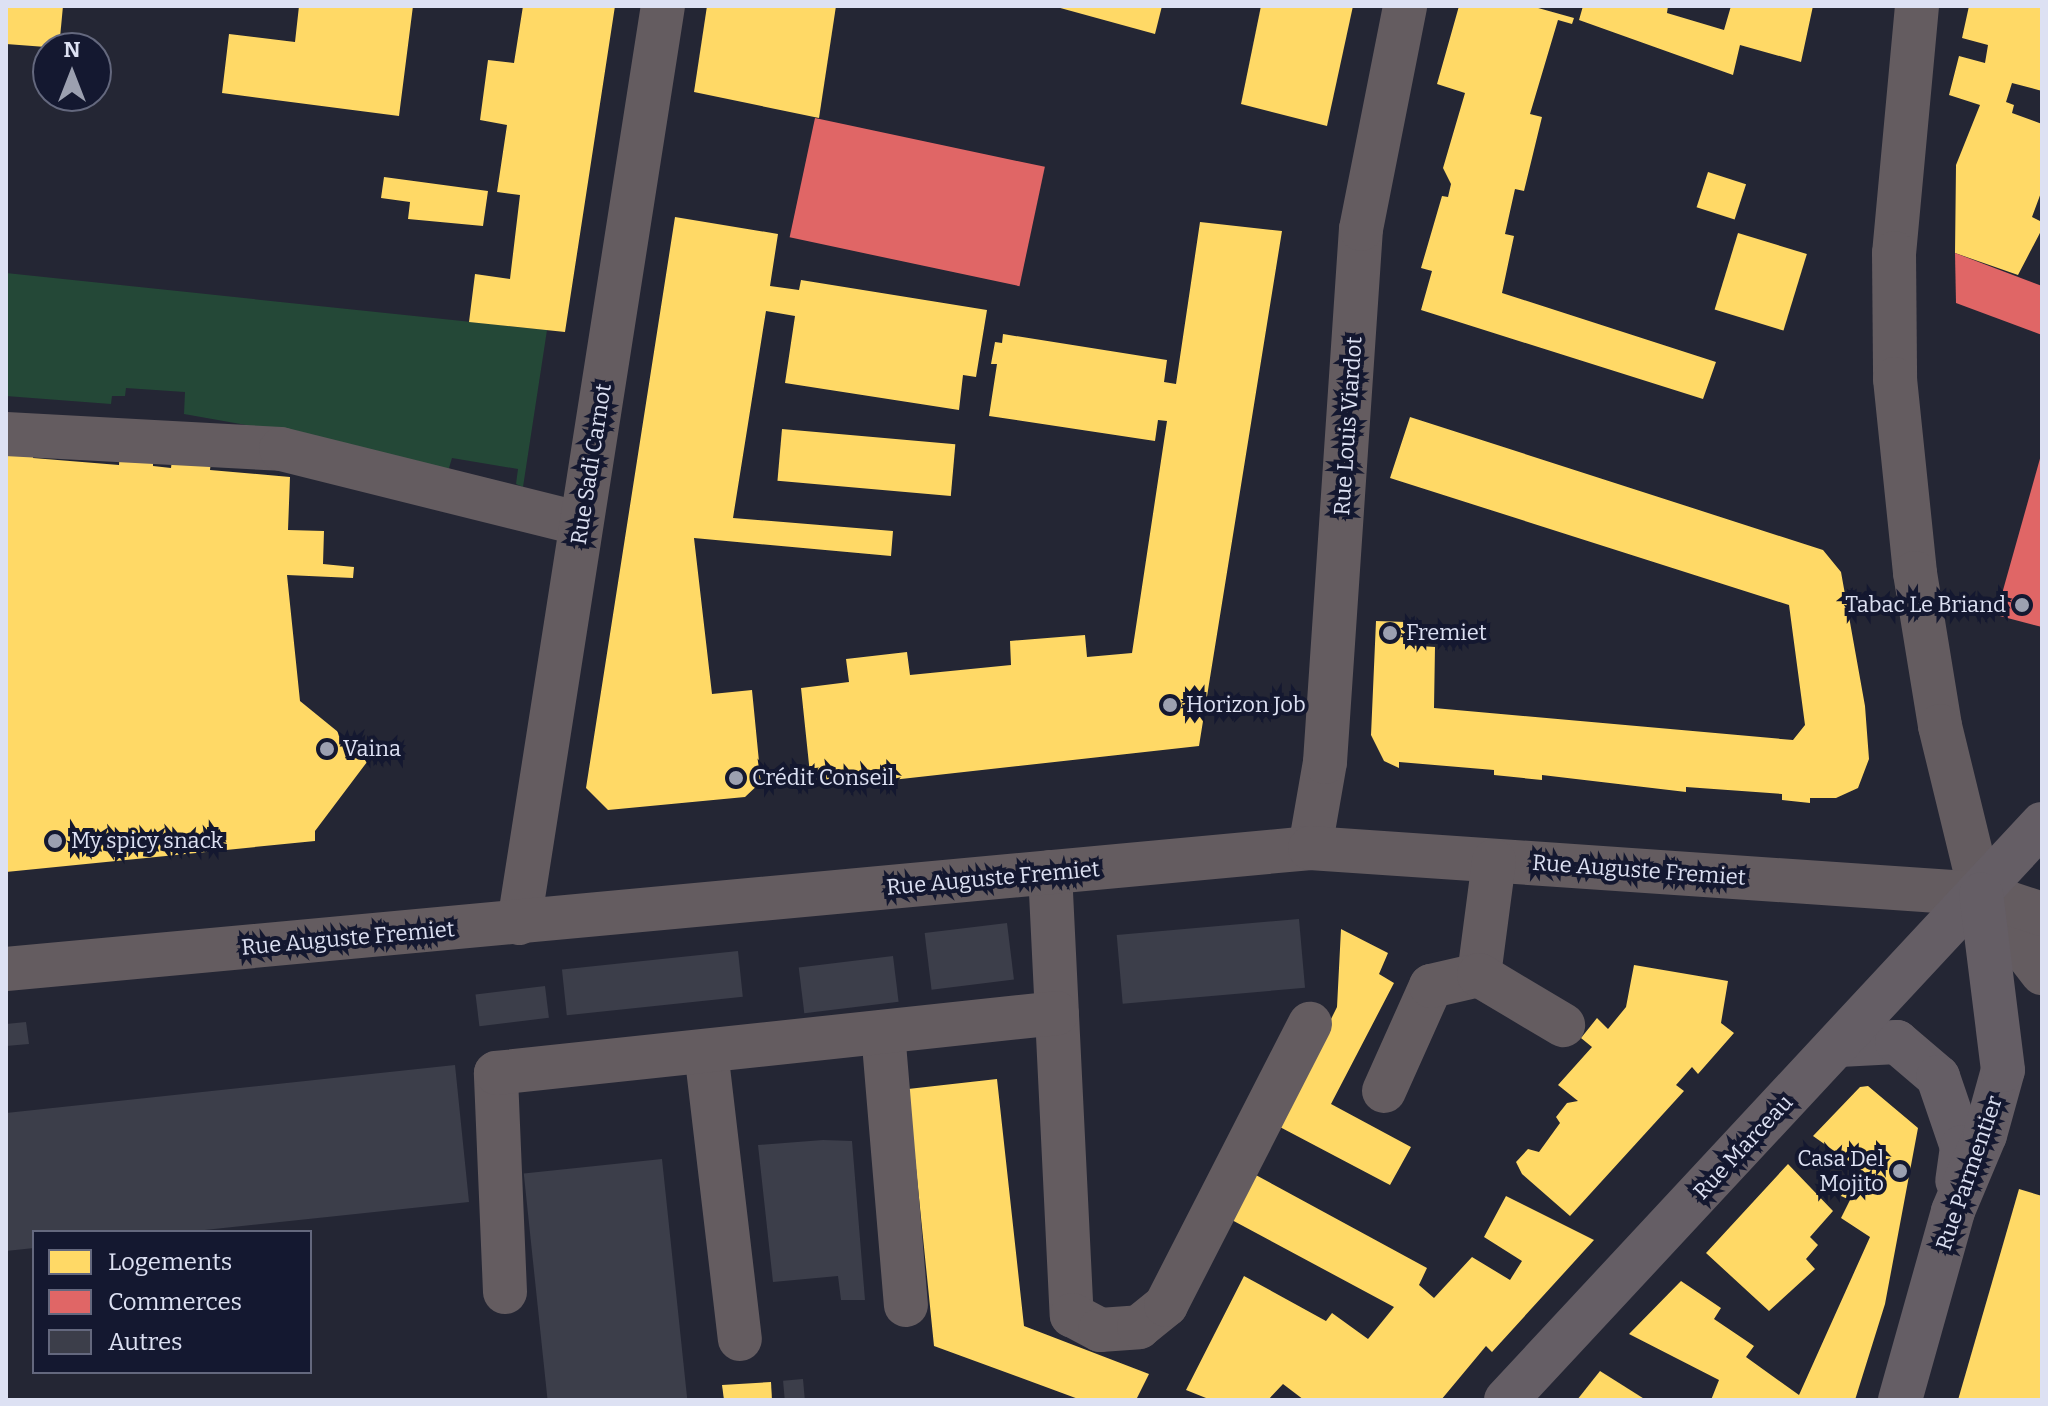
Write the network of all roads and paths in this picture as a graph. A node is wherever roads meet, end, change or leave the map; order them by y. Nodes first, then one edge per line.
1 (663, 6) edge
2 (1405, 6) edge
3 (1917, 6) edge
4 (6, 434) edge
5 (581, 524) junction
6 (2042, 824) edge
7 (1310, 848) junction
8 (1494, 861) junction
9 (1050, 872) junction
10 (1981, 894) junction
11 (2042, 914) edge
12 (519, 923) junction
13 (6, 969) edge
14 (2042, 973) edge
15 (1479, 975) junction
16 (1057, 1013) junction
17 (1310, 1024) dead end
18 (1563, 1025) dead end
19 (883, 1032) junction
20 (1839, 1045) junction
21 (706, 1051) junction
22 (1384, 1091) dead end
23 (1953, 1211) junction
24 (505, 1292) dead end
25 (906, 1305) dead end
26 (740, 1339) dead end
27 (1506, 1400) edge
28 (1900, 1400) edge

1 - 5 street, Rue Sadi Carnot
2 - 7 street, Rue Louis Viardot
3 - 10 street
4 - 5 street
5 - 12 street, Rue Sadi Carnot
6 - 10 main road, Rue Marceau
7 - 8 street, Rue Auguste Fremiet
7 - 9 street, Rue Auguste Fremiet
8 - 10 street, Rue Auguste Fremiet
8 - 15 street
9 - 12 street, Rue Auguste Fremiet
9 - 16 street
10 - 11 street, Rue Auguste Fremiet
10 - 14 street
10 - 20 main road, Rue Marceau
10 - 23 main road, Rue Parmentier
12 - 13 street, Rue Auguste Fremiet
15 - 18 street
15 - 22 street
16 - 17 street
16 - 19 street
19 - 21 street
19 - 25 street
20 - 23 main road
20 - 27 main road, Rue Marceau
21 - 24 street
21 - 26 street
23 - 28 main road, Rue Parmentier

